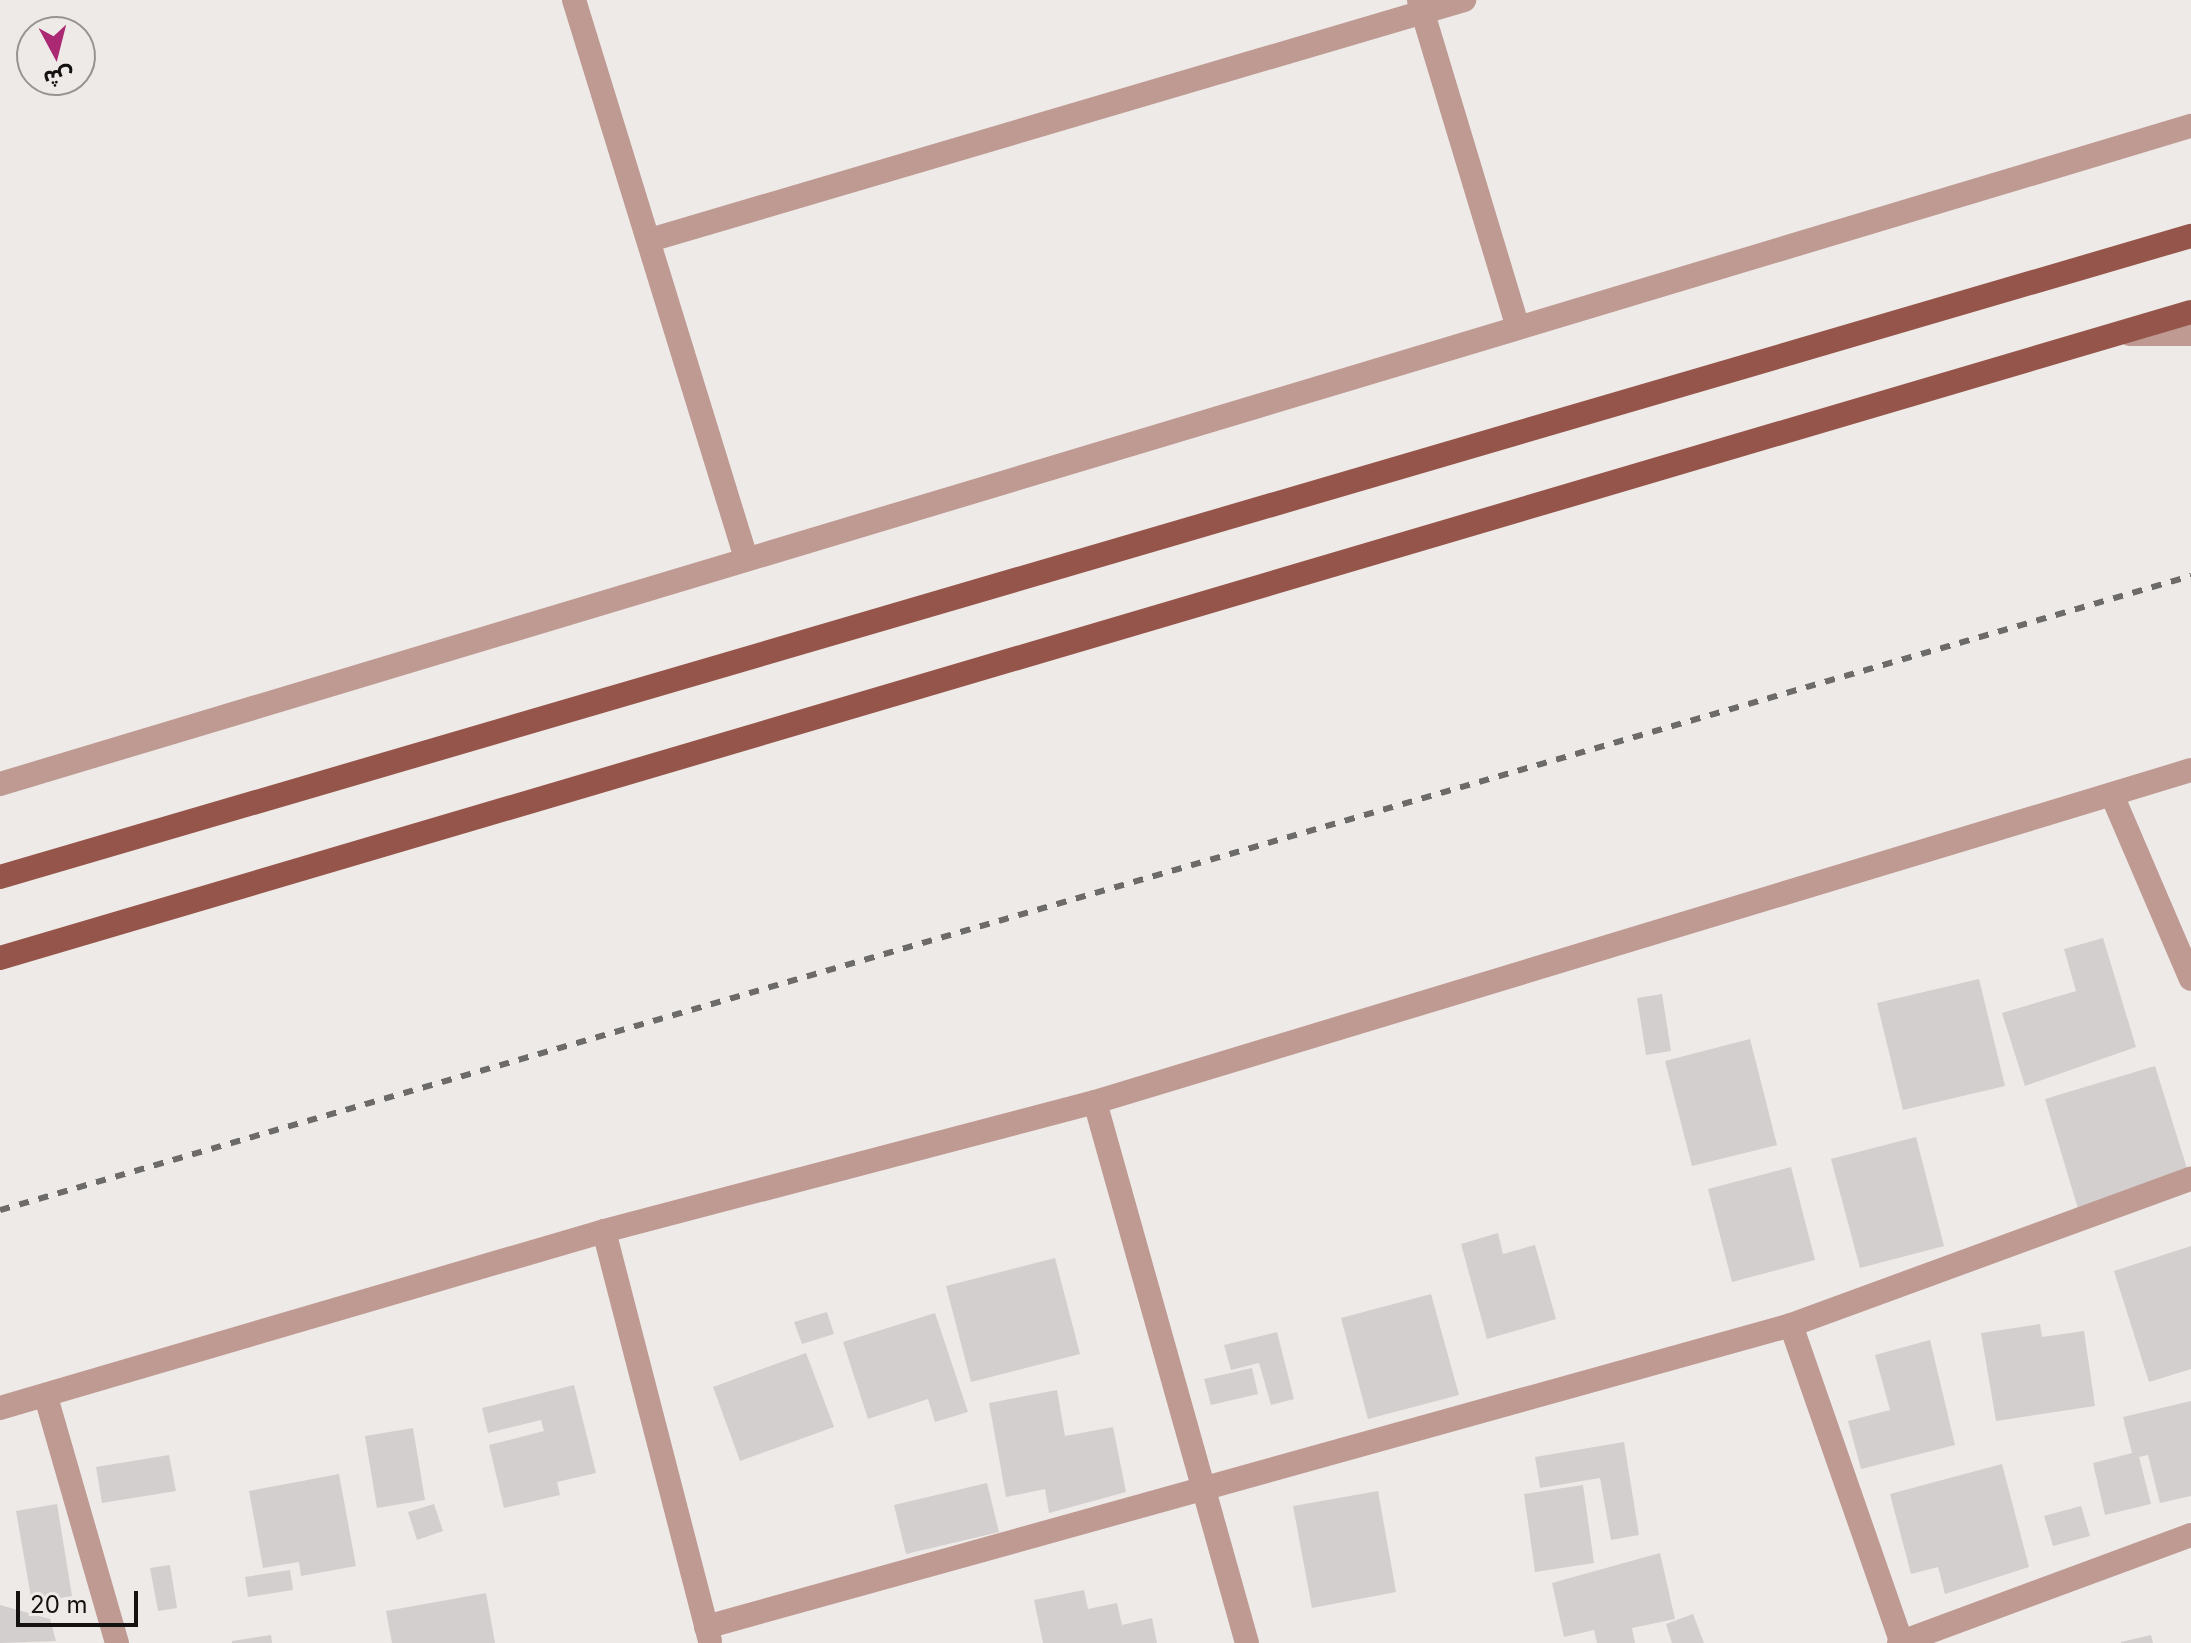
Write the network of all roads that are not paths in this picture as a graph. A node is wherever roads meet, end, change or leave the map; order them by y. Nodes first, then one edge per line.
1 (574, 0) edge
2 (1464, 0) edge
3 (1421, 6) edge
4 (2191, 126) edge
5 (2191, 236) edge
6 (650, 240) junction
7 (2191, 312) edge
8 (1517, 324) junction
9 (2124, 333) junction
10 (2191, 334) edge
11 (746, 558) junction
12 (2191, 770) edge
13 (0, 784) edge
14 (2112, 795) junction
15 (0, 877) edge
16 (0, 958) edge
17 (2191, 979) edge
18 (1095, 1102) junction
19 (2191, 1179) edge
20 (604, 1231) junction
21 (1791, 1325) junction
22 (46, 1397) junction
23 (0, 1408) edge
24 (1204, 1489) junction
25 (2191, 1535) edge
26 (708, 1635) edge
27 (117, 1643) edge
28 (1247, 1643) edge
29 (1901, 1643) edge

1 - 6 street
2 - 3 street
3 - 6 street
3 - 8 street
4 - 8 street
5 - 15 main road
6 - 11 street
7 - 9 main road
8 - 11 street
9 - 10 street
9 - 16 main road
11 - 13 street
12 - 14 street
14 - 17 street
14 - 18 street
18 - 20 street
18 - 24 street
19 - 21 street
20 - 22 street
20 - 26 street
21 - 24 street
21 - 29 street
22 - 23 street
22 - 27 street
24 - 26 street
24 - 28 street
25 - 29 street

